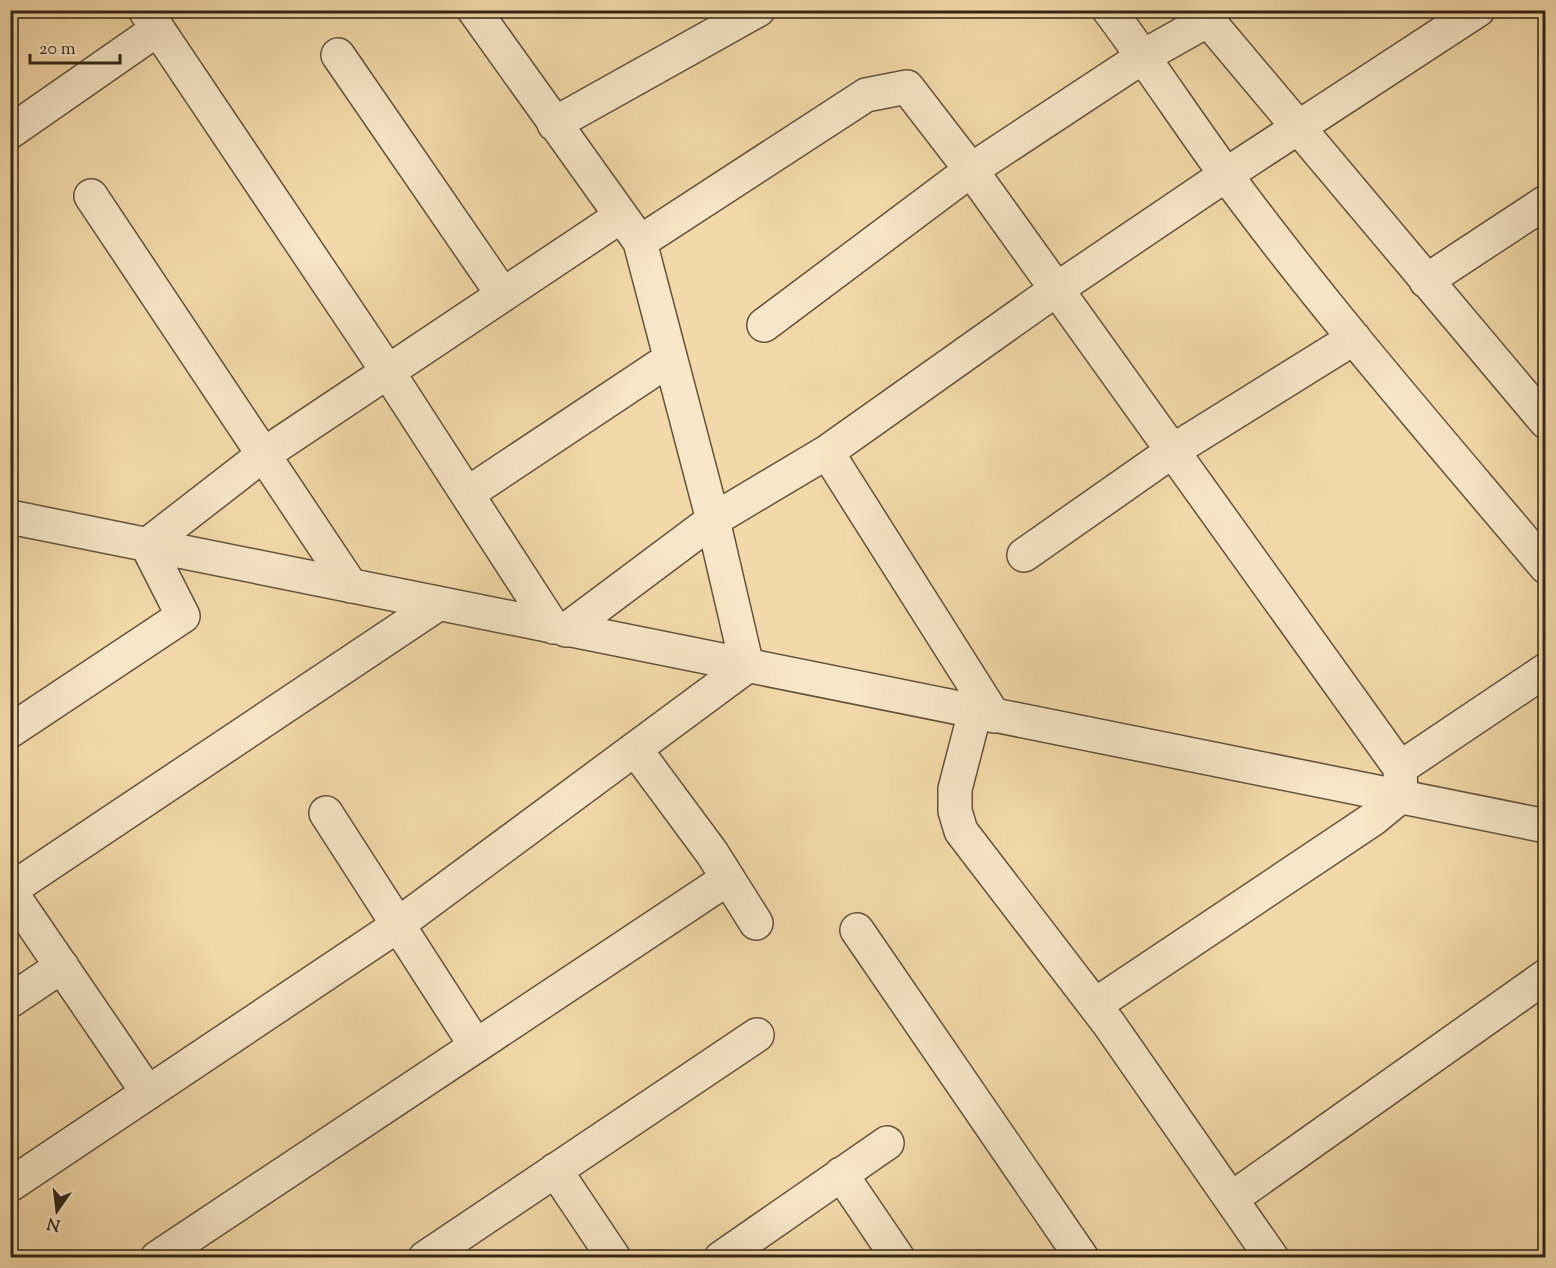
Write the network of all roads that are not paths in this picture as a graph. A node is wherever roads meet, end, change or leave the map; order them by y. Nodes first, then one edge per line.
1 (474, 10) edge
2 (758, 10) edge
3 (1109, 10) edge
4 (1478, 10) edge
5 (1215, 15) edge
6 (151, 20) edge
7 (338, 55) dead end
8 (1144, 56) junction
9 (554, 124) junction
10 (1298, 128) junction
11 (10, 132) edge
12 (971, 170) junction
13 (1227, 174) junction
14 (91, 196) dead end
15 (1545, 202) edge
16 (621, 216) junction
17 (640, 242) junction
18 (1426, 281) junction
19 (1057, 289) junction
20 (503, 295) junction
21 (764, 325) dead end
22 (1354, 338) junction
23 (670, 359) junction
24 (388, 372) junction
25 (1545, 422) edge
26 (1174, 450) junction
27 (827, 452) junction
28 (263, 455) junction
29 (467, 494) junction
30 (10, 517) edge
31 (713, 520) junction
32 (147, 545) junction
33 (1024, 555) dead end
34 (1545, 567) edge
35 (351, 586) junction
36 (438, 604) junction
37 (560, 628) junction
38 (747, 666) junction
39 (1545, 670) edge
40 (985, 714) junction
41 (10, 731) edge
42 (635, 749) junction
43 (1400, 782) junction
44 (326, 813) dead end
45 (1545, 826) edge
46 (727, 879) junction
47 (10, 891) edge
48 (756, 923) dead end
49 (399, 924) junction
50 (857, 930) dead end
51 (62, 966) junction
52 (1542, 987) edge
53 (10, 1001) edge
54 (1095, 1005) junction
55 (757, 1035) dead end
56 (476, 1046) junction
57 (148, 1093) junction
58 (887, 1143) dead end
59 (555, 1170) junction
60 (842, 1174) junction
61 (10, 1185) edge
62 (1231, 1199) junction
63 (157, 1257) edge
64 (425, 1257) edge
65 (614, 1257) edge
66 (721, 1257) edge
67 (898, 1257) edge
68 (1082, 1257) edge
69 (1272, 1257) edge

1 - 9 street
2 - 9 street
3 - 8 street
4 - 10 street
5 - 8 street
5 - 10 street
6 - 11 street
6 - 24 street
7 - 20 street
8 - 12 street
8 - 13 street
9 - 16 street
10 - 13 street
10 - 18 street
12 - 17 street
12 - 19 street
12 - 21 street
13 - 19 street
13 - 22 street
14 - 28 street
15 - 18 street
16 - 17 street
16 - 20 street
17 - 23 street
18 - 25 street
19 - 26 street
19 - 27 street
20 - 24 street
22 - 26 street
22 - 34 street
23 - 29 street
23 - 31 street
24 - 28 street
24 - 29 street
26 - 33 street
26 - 43 street
27 - 31 street
27 - 40 street
28 - 32 street
28 - 35 street
29 - 37 street
30 - 32 street
31 - 37 street
31 - 38 street
32 - 35 street
32 - 41 street
35 - 36 street
36 - 37 street
36 - 47 street
37 - 38 street
38 - 40 street
38 - 42 street
39 - 43 street
40 - 43 street
40 - 54 street
42 - 46 street
42 - 49 street
43 - 45 street
43 - 54 street
44 - 49 street
46 - 48 street
46 - 56 street
47 - 51 street
49 - 56 street
49 - 57 street
50 - 68 street
51 - 53 street
51 - 57 street
52 - 62 street
54 - 62 street
55 - 59 street
56 - 63 street
57 - 61 street
58 - 60 street
59 - 64 street
59 - 65 street
60 - 66 street
60 - 67 street
62 - 69 street

